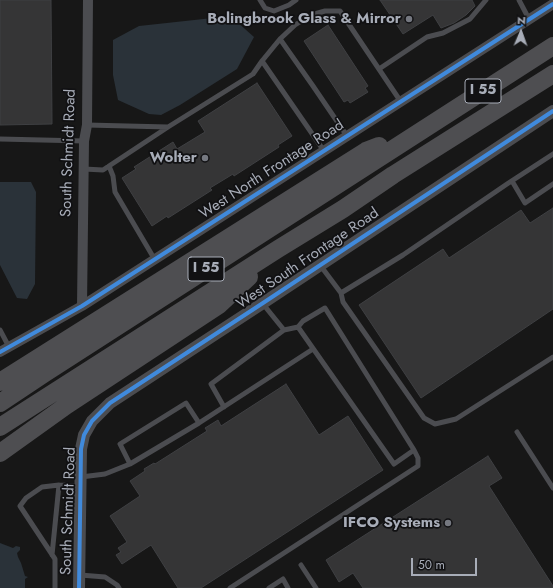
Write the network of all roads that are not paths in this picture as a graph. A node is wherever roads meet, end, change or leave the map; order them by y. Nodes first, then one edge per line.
1 (88, 0) edge
2 (260, 0) edge
3 (296, 0) edge
4 (486, 0) edge
5 (519, 0) edge
6 (553, 4) edge
7 (528, 19) junction
8 (280, 40) junction
9 (553, 46) edge
10 (262, 61) junction
11 (379, 69) junction
12 (553, 74) edge
13 (401, 102) junction
14 (553, 111) edge
15 (87, 125) junction
16 (168, 127) junction
17 (347, 136) junction
18 (412, 136) junction
19 (0, 139) edge
20 (84, 141) junction
21 (324, 151) junction
22 (553, 154) edge
23 (109, 166) junction
24 (84, 169) junction
25 (512, 180) junction
26 (553, 184) edge
27 (278, 249) junction
28 (155, 260) junction
29 (320, 265) junction
30 (341, 293) junction
31 (263, 304) junction
32 (82, 306) junction
33 (298, 327) junction
34 (0, 330) edge
35 (284, 330) junction
36 (314, 349) junction
37 (4, 350) edge
38 (553, 357) edge
39 (0, 382) edge
40 (0, 403) edge
41 (224, 407) junction
42 (199, 423) junction
43 (0, 427) edge
44 (517, 432) dead end
45 (84, 435) joint
46 (414, 450) junction
47 (0, 453) edge
48 (130, 464) junction
49 (80, 482) junction
50 (60, 485) junction
51 (553, 488) edge
52 (52, 555) junction
53 (301, 565) dead end
54 (79, 575) junction
55 (55, 588) edge
56 (79, 588) edge
57 (119, 588) edge
58 (230, 588) edge
59 (269, 588) edge
60 (288, 588) edge
61 (316, 588) edge

1 - 15 street, South Schmidt Road
2 - 3 lane
4 - 11 lane
5 - 7 lane
6 - 7 street, West North Frontage Road
7 - 13 street, West North Frontage Road
8 - 10 lane
8 - 11 lane
8 - 17 lane
9 - 18 highway, I 55
10 - 16 lane
10 - 21 lane
11 - 13 lane
12 - 27 highway, I 55
13 - 17 street, West North Frontage Road
14 - 29 street, West South Frontage Road
15 - 16 lane
15 - 20 street, South Schmidt Road
16 - 23 lane
17 - 21 street, West North Frontage Road
18 - 39 highway
18 - 40 highway, I 55
19 - 20 lane
20 - 24 street, South Schmidt Road
21 - 28 street, West North Frontage Road
22 - 25 lane
23 - 24 lane
23 - 28 lane
24 - 32 street, South Schmidt Road
25 - 26 lane
25 - 30 lane
27 - 43 highway, I 55
27 - 47 highway
28 - 32 street, West North Frontage Road
29 - 30 lane
29 - 31 street, West South Frontage Road
30 - 38 lane
31 - 35 lane
31 - 45 street, West South Frontage Road
32 - 37 street, West North Frontage Road
33 - 35 lane
33 - 36 lane
33 - 46 lane
34 - 37 lane
35 - 41 lane
36 - 41 lane
36 - 46 lane
41 - 42 lane
42 - 48 lane
42 - 48 lane
44 - 51 lane
45 - 49 street, South Schmidt Road
46 - 58 lane
48 - 49 lane
49 - 50 lane
49 - 54 street, South Schmidt Road
50 - 52 lane
50 - 52 lane
52 - 55 lane
53 - 61 lane
54 - 56 street, South Schmidt Road
54 - 57 lane
59 - 60 lane

